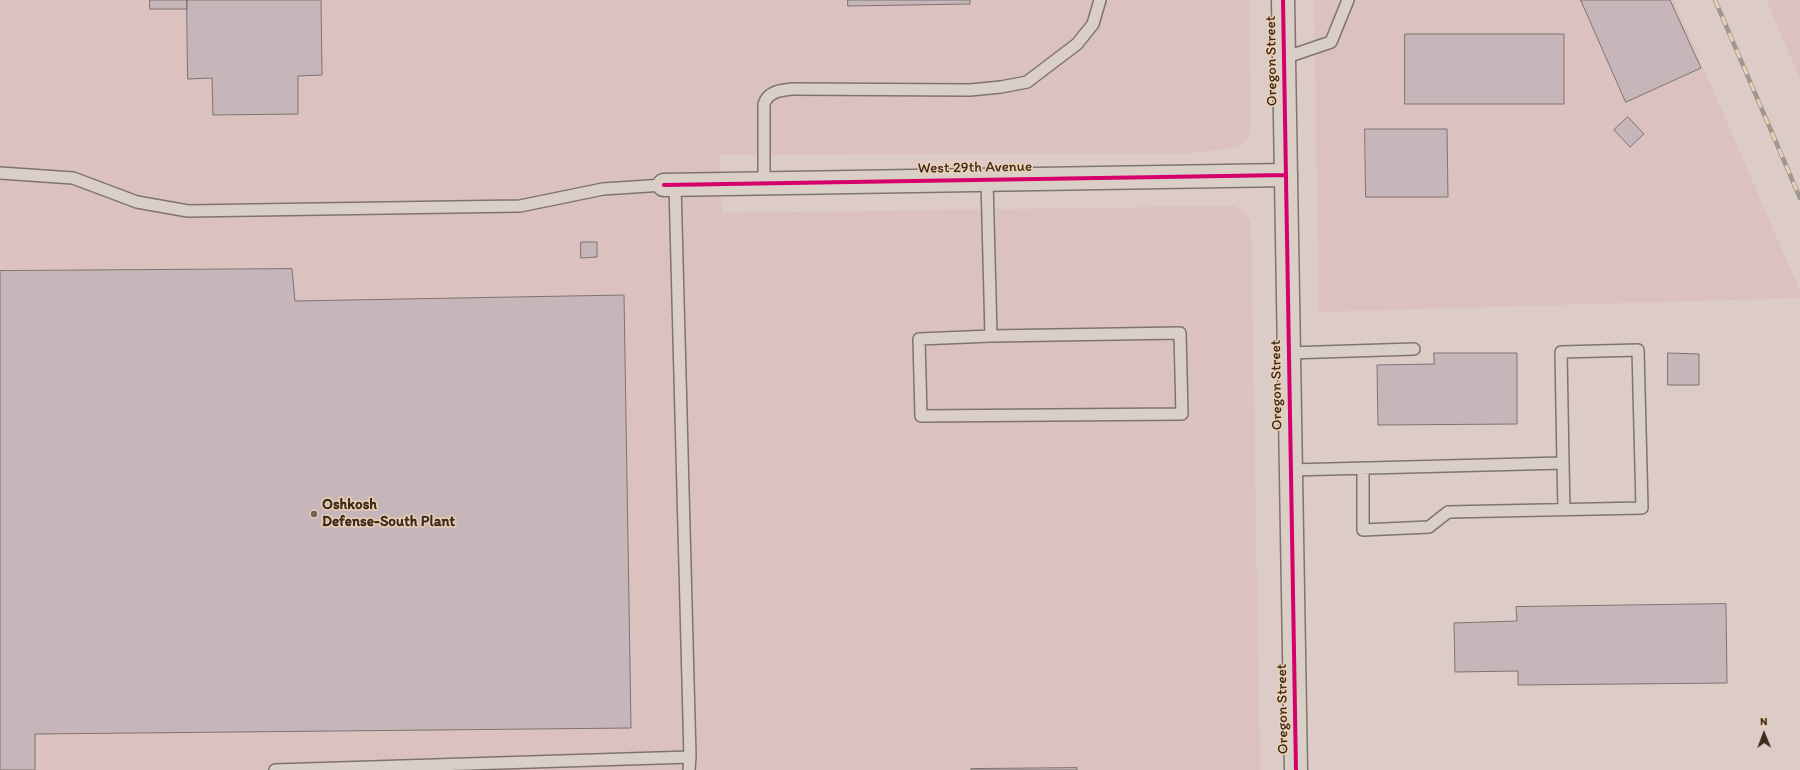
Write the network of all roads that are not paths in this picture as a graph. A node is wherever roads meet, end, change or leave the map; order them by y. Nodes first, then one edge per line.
1 (1100, 0) edge
2 (1283, 0) edge
3 (1348, 0) edge
4 (1284, 58) junction
5 (0, 173) edge
6 (1286, 176) junction
7 (987, 180) junction
8 (764, 183) junction
9 (670, 185) junction
10 (991, 336) junction
11 (1414, 349) dead end
12 (1289, 353) junction
13 (1563, 463) junction
14 (1363, 468) junction
15 (1291, 470) junction
16 (1564, 510) junction
17 (690, 757) junction
18 (275, 770) edge
19 (689, 770) edge
20 (1296, 770) edge

1 - 8 lane
2 - 4 street, Oregon Street
3 - 4 lane
4 - 6 street, Oregon Street
5 - 9 lane
6 - 7 street, West 29th Avenue
6 - 12 street, Oregon Street
7 - 8 street, West 29th Avenue
7 - 10 lane
8 - 9 street, West 29th Avenue
9 - 17 lane
10 - 10 lane
11 - 12 lane
12 - 15 street, Oregon Street
13 - 14 lane
13 - 16 lane
13 - 16 lane
14 - 15 lane
14 - 16 lane
15 - 20 street, Oregon Street
17 - 18 lane
17 - 19 lane

